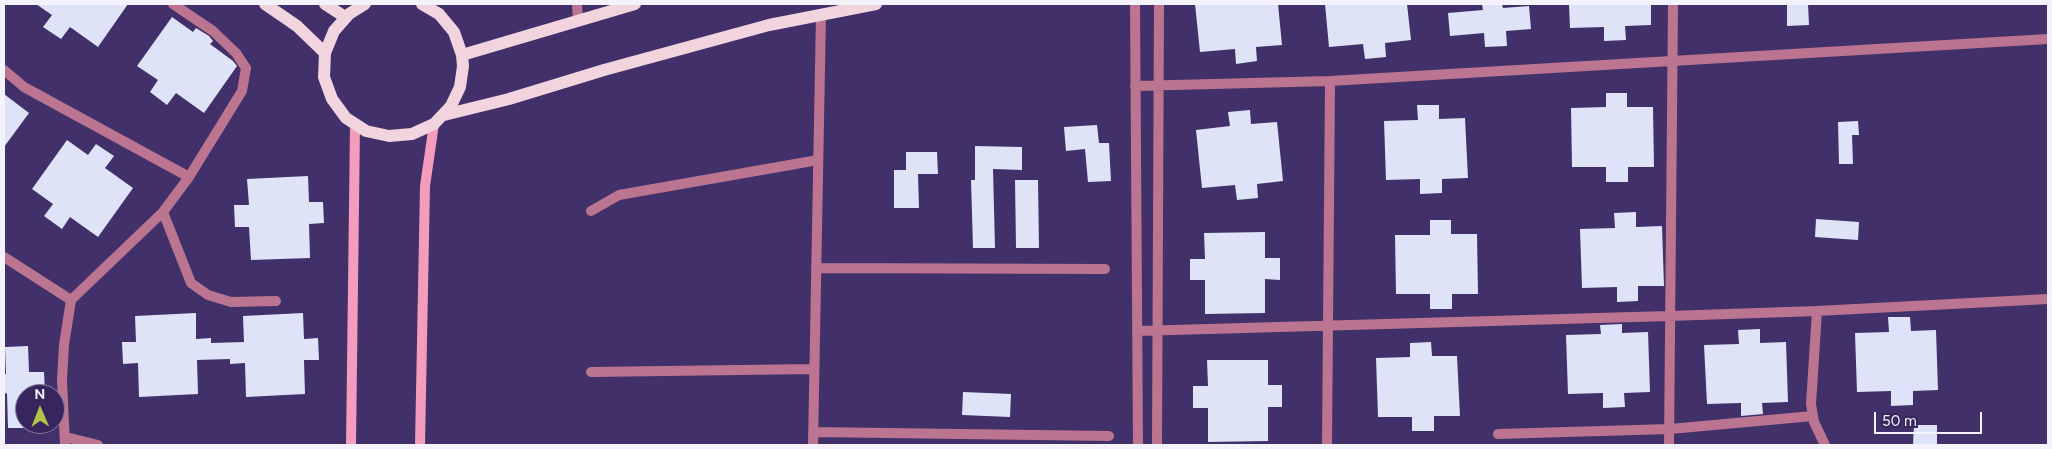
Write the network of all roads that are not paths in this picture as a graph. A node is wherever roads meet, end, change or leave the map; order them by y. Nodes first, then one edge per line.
1 (174, 4) edge
2 (266, 4) edge
3 (325, 4) edge
4 (365, 4) edge
5 (578, 4) edge
6 (635, 4) edge
7 (876, 4) edge
8 (1135, 4) edge
9 (1159, 4) edge
10 (1673, 4) edge
11 (426, 5) edge
12 (821, 14) junction
13 (345, 17) junction
14 (578, 21) junction
15 (2048, 39) edge
16 (325, 53) junction
17 (462, 55) junction
18 (1673, 60) junction
19 (4, 70) edge
20 (1330, 81) junction
21 (1160, 85) junction
22 (1136, 86) junction
23 (444, 114) junction
24 (434, 124) junction
25 (355, 125) junction
26 (818, 160) junction
27 (189, 177) junction
28 (591, 211) dead end
29 (163, 212) junction
30 (4, 257) edge
31 (816, 268) junction
32 (1105, 268) dead end
33 (2048, 299) edge
34 (71, 300) junction
35 (276, 300) dead end
36 (1817, 311) junction
37 (1669, 316) junction
38 (1329, 327) junction
39 (1158, 330) junction
40 (1137, 331) junction
41 (814, 369) junction
42 (591, 372) dead end
43 (1813, 416) junction
44 (1670, 429) junction
45 (813, 432) junction
46 (1498, 434) dead end
47 (1109, 436) dead end
48 (66, 441) edge
49 (98, 445) edge
50 (351, 445) edge
51 (420, 445) edge
52 (812, 445) edge
53 (1138, 445) edge
54 (1157, 445) edge
55 (1327, 445) edge
56 (1669, 445) edge
57 (1826, 445) edge

1 - 27 street
2 - 16 main road
3 - 13 main road
4 - 13 main road
5 - 14 street
6 - 14 main road
7 - 12 main road
8 - 22 street
9 - 21 street
10 - 18 street
11 - 17 main road
12 - 23 main road
12 - 26 street
13 - 16 main road
14 - 17 main road
15 - 18 street
16 - 25 main road
17 - 23 main road
18 - 20 street
18 - 37 street
19 - 27 street
20 - 21 street
20 - 38 street
21 - 22 street
21 - 39 street
22 - 40 street
23 - 24 main road
24 - 25 main road
24 - 51 main road
25 - 50 main road
26 - 28 street
26 - 31 street
27 - 29 street
29 - 34 street
29 - 35 street
30 - 34 street
31 - 32 street
31 - 41 street
33 - 36 street
34 - 48 street
36 - 37 street
36 - 43 street
37 - 38 street
37 - 44 street
38 - 39 street
38 - 55 street
39 - 40 street
39 - 54 street
40 - 53 street
41 - 42 street
41 - 45 street
43 - 44 street
43 - 57 street
44 - 46 street
44 - 56 street
45 - 47 street
45 - 52 street
48 - 49 street

